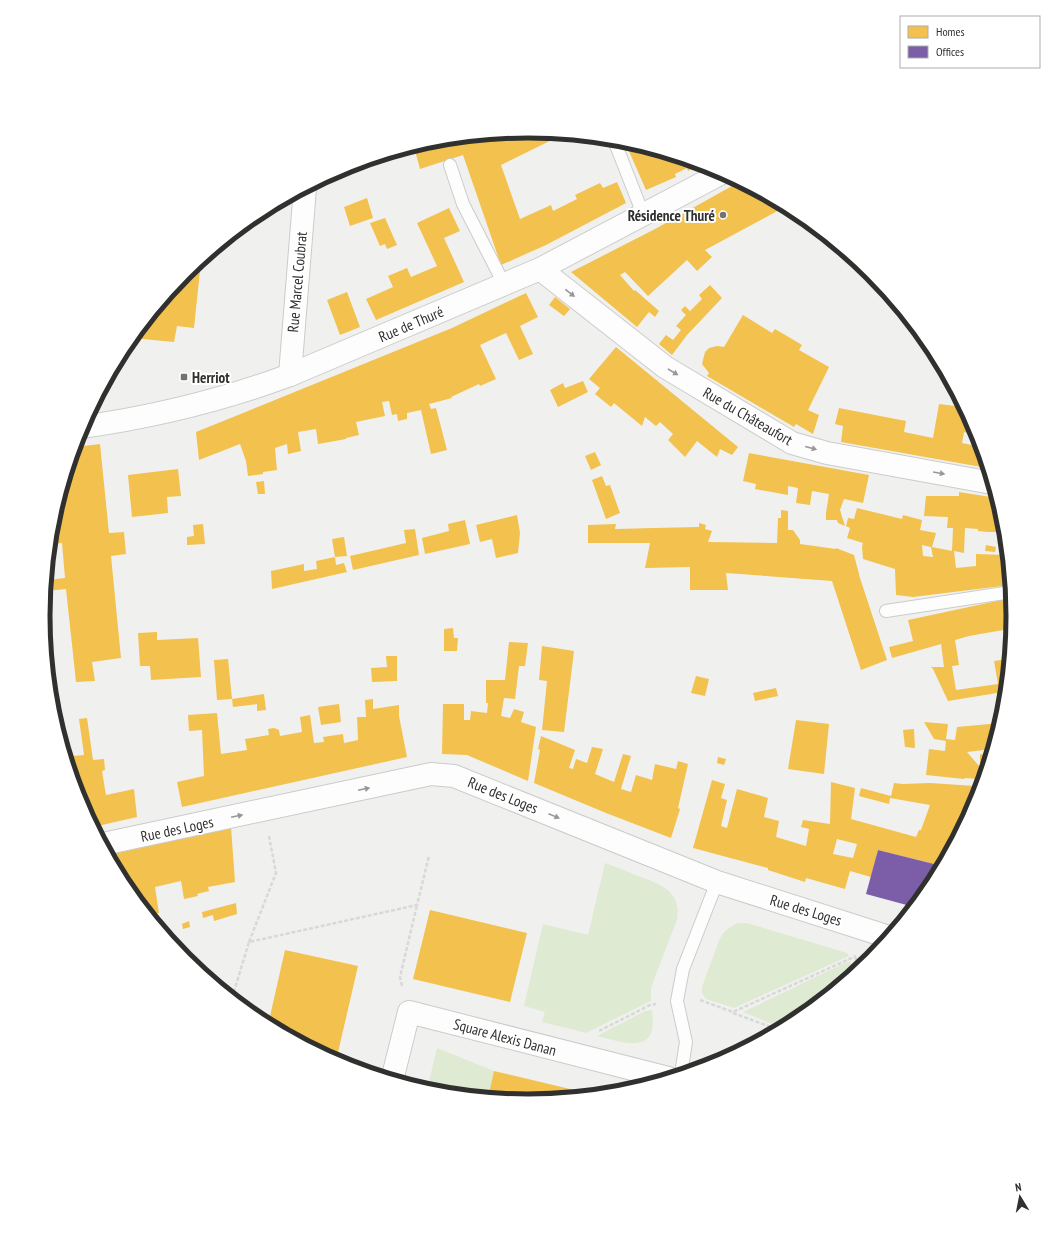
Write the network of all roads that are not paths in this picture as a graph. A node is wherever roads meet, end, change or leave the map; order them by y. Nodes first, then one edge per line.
1 (617, 147) edge
2 (450, 165) dead end
3 (715, 177) edge
4 (304, 195) edge
5 (643, 214) junction
6 (540, 269) junction
7 (504, 284) junction
8 (290, 375) junction
9 (90, 426) edge
10 (987, 482) edge
11 (1005, 593) edge
12 (886, 611) dead end
13 (107, 843) edge
14 (717, 882) junction
15 (884, 935) edge
16 (682, 1069) edge
17 (393, 1075) edge
18 (659, 1076) edge

1 - 5 lane
2 - 7 lane
3 - 5 street, Rue de Thuré
4 - 8 street, Rue Marcel Coubrat
5 - 6 street, Rue de Thuré
6 - 7 street, Rue de Thuré
6 -> 10 street, Rue du Châteaufort
7 - 8 street, Rue de Thuré
8 - 9 street, Rue de Thuré
11 - 12 lane
13 -> 14 street, Rue des Loges
14 - 15 street, Rue des Loges
14 - 16 lane
17 - 18 street, Square Alexis Danan

